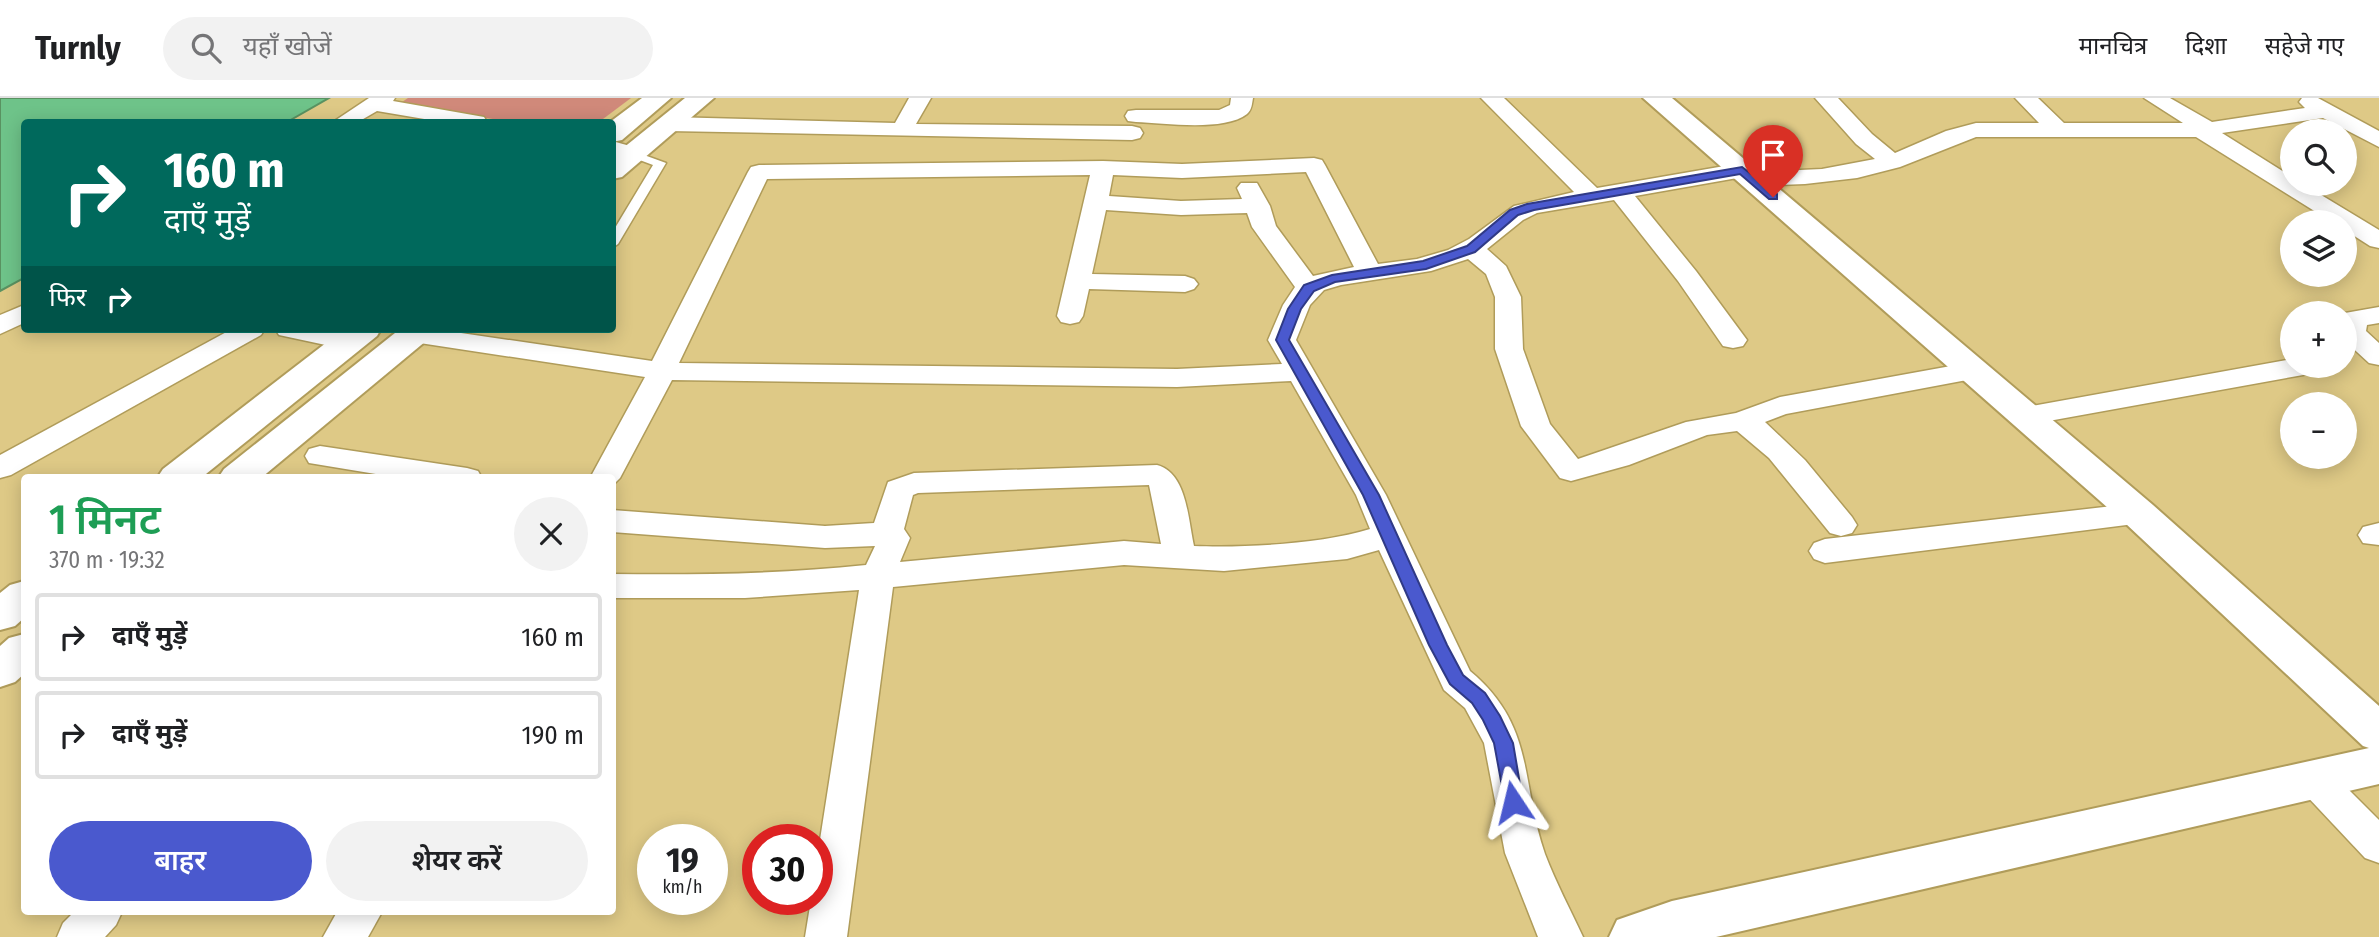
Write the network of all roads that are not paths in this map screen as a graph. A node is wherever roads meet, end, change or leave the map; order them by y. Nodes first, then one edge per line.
1 (658, 98) edge
2 (701, 98) edge
3 (920, 98) edge
4 (1242, 98) edge
5 (1492, 98) edge
6 (1656, 98) edge
7 (1826, 98) edge
8 (2034, 98) edge
9 (2155, 98) edge
10 (2303, 98) edge
11 (379, 101) edge
12 (1136, 116) edge
13 (2335, 116) junction
14 (349, 119) edge
15 (462, 119) edge
16 (2379, 119) edge
17 (669, 124) junction
18 (2057, 129) junction
19 (902, 130) junction
20 (2205, 130) junction
21 (616, 131) edge
22 (2379, 140) edge
23 (619, 157) edge
24 (1892, 162) junction
25 (1114, 168) junction
26 (1243, 170) junction
27 (1182, 171) junction
28 (1747, 175) junction
29 (1619, 191) junction
30 (1591, 196) junction
31 (1097, 202) junction
32 (1258, 206) junction
33 (1181, 208) junction
34 (616, 237) edge
35 (2379, 241) edge
36 (1471, 249) junction
37 (1370, 273) junction
38 (1077, 281) junction
39 (1185, 284) dead end
40 (1309, 288) junction
41 (21, 315) edge
42 (2379, 315) edge
43 (1070, 316) dead end
44 (0, 326) edge
45 (245, 333) edge
46 (334, 333) edge
47 (415, 333) edge
48 (422, 333) edge
49 (357, 335) edge
50 (1733, 340) dead end
51 (2377, 355) edge
52 (2357, 357) edge
53 (2280, 370) edge
54 (661, 371) junction
55 (1973, 371) junction
56 (1300, 372) junction
57 (2026, 416) junction
58 (1741, 421) junction
59 (320, 456) dead end
60 (0, 468) edge
61 (181, 474) edge
62 (242, 474) edge
63 (422, 474) edge
64 (607, 474) edge
65 (2139, 514) junction
66 (616, 521) edge
67 (887, 534) junction
68 (1388, 535) junction
69 (1180, 556) junction
70 (878, 576) junction
71 (616, 586) edge
72 (21, 598) edge
73 (0, 615) edge
74 (21, 652) edge
75 (0, 670) edge
76 (2379, 733) edge
77 (2379, 765) edge
78 (2315, 780) junction
79 (2379, 846) edge
80 (98, 915) edge
81 (359, 915) edge
82 (78, 937) edge
83 (344, 937) edge
84 (827, 937) edge
85 (1562, 937) edge
86 (1635, 937) edge

1 - 21 street
2 - 17 street
3 - 19 street
4 - 12 street
5 - 30 street
6 - 28 street
7 - 24 street
8 - 18 street
9 - 20 street
10 - 13 street
11 - 14 street
11 - 15 street
12 - 19 street
12 - 25 street
13 - 16 street
13 - 20 street
13 - 22 street
17 - 19 street
17 - 23 street
18 - 20 street
18 - 24 street
20 - 35 street
23 - 34 lane
24 - 28 street
25 - 27 street
25 - 31 street
25 - 54 street
26 - 27 street
26 - 32 street
26 - 37 street
27 - 33 street
28 - 29 street
28 - 55 street
29 - 30 street
29 - 50 street
30 - 36 street
31 - 33 street
31 - 38 street
32 - 33 street
32 - 40 street
36 - 37 street
36 - 58 street
37 - 40 street
38 - 39 street
38 - 43 street
40 - 56 street
41 - 44 street
42 - 51 street
45 - 60 street
46 - 49 street
47 - 62 street
48 - 54 street
49 - 61 street
51 - 52 street
53 - 57 street
54 - 56 street
54 - 64 street
55 - 57 street
55 - 58 street
56 - 68 street
57 - 65 street
58 - 65 street
59 - 63 street
65 - 76 street
66 - 67 street
67 - 69 street
67 - 70 street
68 - 69 street
68 - 85 street
69 - 70 street
70 - 71 street
70 - 84 street
72 - 73 street
74 - 75 street
77 - 78 street
78 - 79 street
78 - 86 street
80 - 82 street
81 - 83 street

